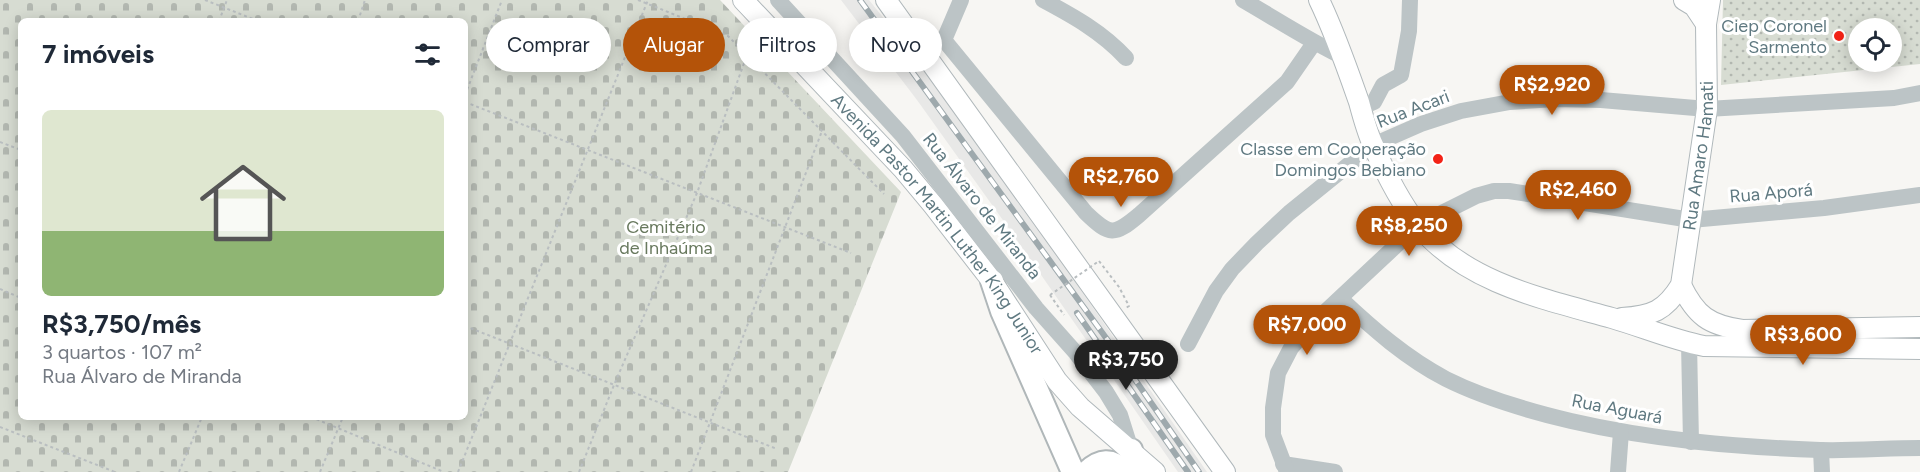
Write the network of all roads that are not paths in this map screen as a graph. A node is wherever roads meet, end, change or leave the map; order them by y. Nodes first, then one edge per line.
1 (743, 0) edge
2 (778, 0) edge
3 (886, 0) edge
4 (961, 0) edge
5 (1043, 0) edge
6 (1243, 0) edge
7 (1319, 0) edge
8 (1337, 0) edge
9 (1410, 0) edge
10 (1684, 0) edge
11 (1710, 0) edge
12 (1329, 20) junction
13 (1706, 24) junction
14 (1300, 33) junction
15 (1314, 43) junction
16 (1343, 57) junction
17 (1126, 58) dead end
18 (1920, 93) edge
19 (1360, 108) junction
20 (1707, 109) junction
21 (1373, 145) junction
22 (1920, 195) edge
23 (1691, 220) junction
24 (1418, 225) junction
25 (992, 281) junction
26 (1681, 285) junction
27 (1341, 298) junction
28 (1614, 318) junction
29 (1920, 327) edge
30 (1689, 343) junction
31 (1188, 344) dead end
32 (1920, 349) edge
33 (1621, 432) junction
34 (1691, 442) junction
35 (1920, 448) edge
36 (1821, 450) junction
37 (1132, 461) edge
38 (1285, 468) edge
39 (1073, 472) edge
40 (1088, 472) edge
41 (1123, 472) edge
42 (1155, 472) edge
43 (1225, 472) edge
44 (1335, 472) edge
45 (1618, 472) edge
46 (1822, 472) edge

1 - 25 main road, Avenida Pastor Martin Luther King Junior
2 - 37 street, Rua Álvaro de Miranda
3 - 43 main road
4 - 15 street
5 - 17 street
6 - 14 street
7 - 12 main road
8 - 12 main road
9 - 19 street
10 - 13 main road
11 - 13 main road, Rua Amaro Hamati
12 - 14 street
12 - 16 main road
13 - 20 main road, Rua Amaro Hamati
14 - 15 street
15 - 16 street
16 - 19 main road
18 - 20 street, Rua Acari
19 - 21 main road
20 - 21 street, Rua Acari
20 - 23 main road, Rua Amaro Hamati
21 - 24 main road
21 - 31 street, Rua Acari
22 - 23 street, Rua Aporá
23 - 24 street, Rua Aporá
23 - 26 main road, Rua Amaro Hamati
24 - 27 street, Rua Aporá
24 - 28 main road
25 - 37 main road, Avenida Pastor Martin Luther King Junior
25 - 39 highway
26 - 28 main road
26 - 29 main road
27 - 33 street, Rua Aguará
27 - 38 street, Rua Aporá
28 - 30 main road
30 - 32 main road
30 - 34 street
33 - 34 street, Rua Aguará
33 - 45 street
34 - 36 street, Rua Aguará
35 - 36 street, Rua Aguará
36 - 46 street
37 - 42 main road, Avenida Pastor Martin Luther King Junior
38 - 44 street
40 - 41 highway

